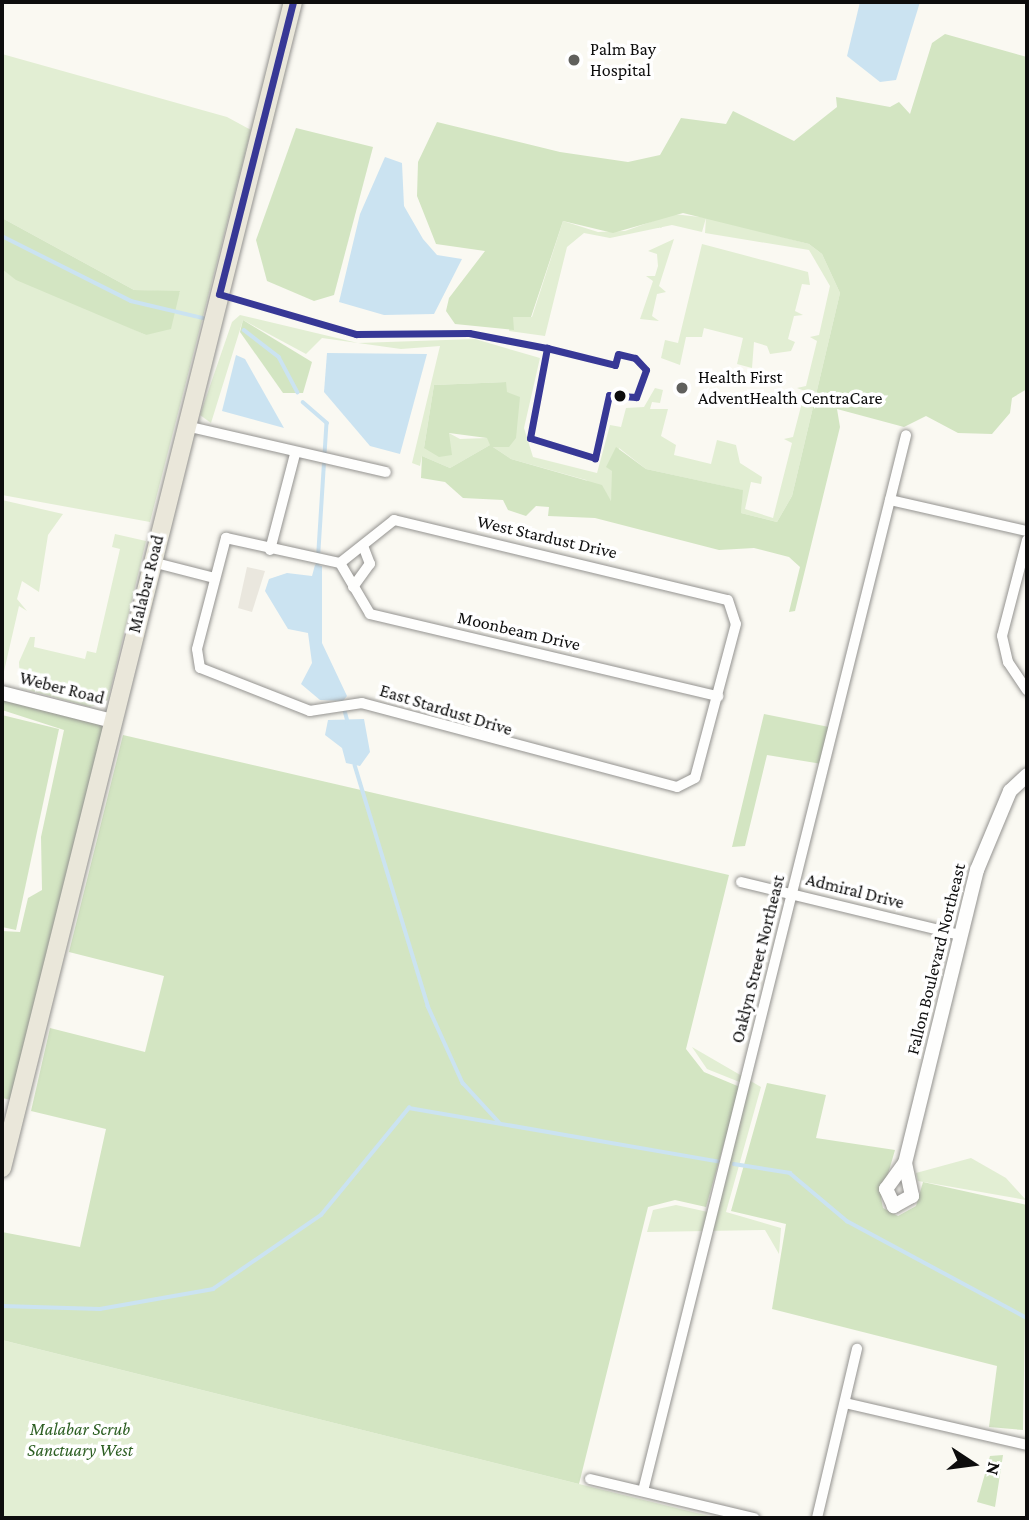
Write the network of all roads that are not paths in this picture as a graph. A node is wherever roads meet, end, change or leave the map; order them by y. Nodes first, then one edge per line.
1 (293, 2) edge
2 (186, 426) junction
3 (906, 435) dead end
4 (295, 454) junction
5 (386, 472) dead end
6 (890, 500) junction
7 (1027, 531) edge
8 (1027, 540) edge
9 (363, 546) junction
10 (270, 550) junction
11 (152, 562) junction
12 (340, 562) junction
13 (215, 578) junction
14 (353, 587) junction
15 (1027, 690) edge
16 (2, 693) edge
17 (718, 696) junction
18 (113, 721) junction
19 (1027, 775) edge
20 (741, 881) dead end
21 (792, 894) junction
22 (960, 935) junction
23 (6, 1134) edge
24 (905, 1163) dead end
25 (2, 1168) edge
26 (857, 1349) dead end
27 (845, 1403) junction
28 (1027, 1445) edge
29 (590, 1479) dead end
30 (643, 1492) junction
31 (754, 1518) edge
32 (817, 1518) edge

1 - 2 main road, Malabar Road
2 - 4 street
2 - 11 main road, Malabar Road
3 - 6 street, Oaklyn Street Northeast
4 - 5 street
4 - 10 street
6 - 7 street
6 - 21 street, Oaklyn Street Northeast
8 - 15 street
9 - 12 street, West Stardust Drive
9 - 14 street
9 - 17 street, West Stardust Drive
10 - 12 street
10 - 13 street
11 - 13 street
11 - 18 main road, Malabar Road
12 - 14 street, Moonbeam Drive
13 - 17 street, East Stardust Drive
14 - 17 street, Moonbeam Drive
16 - 18 street, Weber Road
18 - 23 main road, Malabar Road
19 - 22 street, Fallon Boulevard Northeast
20 - 21 street, Admiral Drive
21 - 22 street, Admiral Drive
21 - 30 street, Oaklyn Street Northeast
22 - 24 street, Fallon Boulevard Northeast
23 - 25 main road, Malabar Road
26 - 27 street
27 - 28 street
27 - 32 street
29 - 30 street
30 - 31 street

